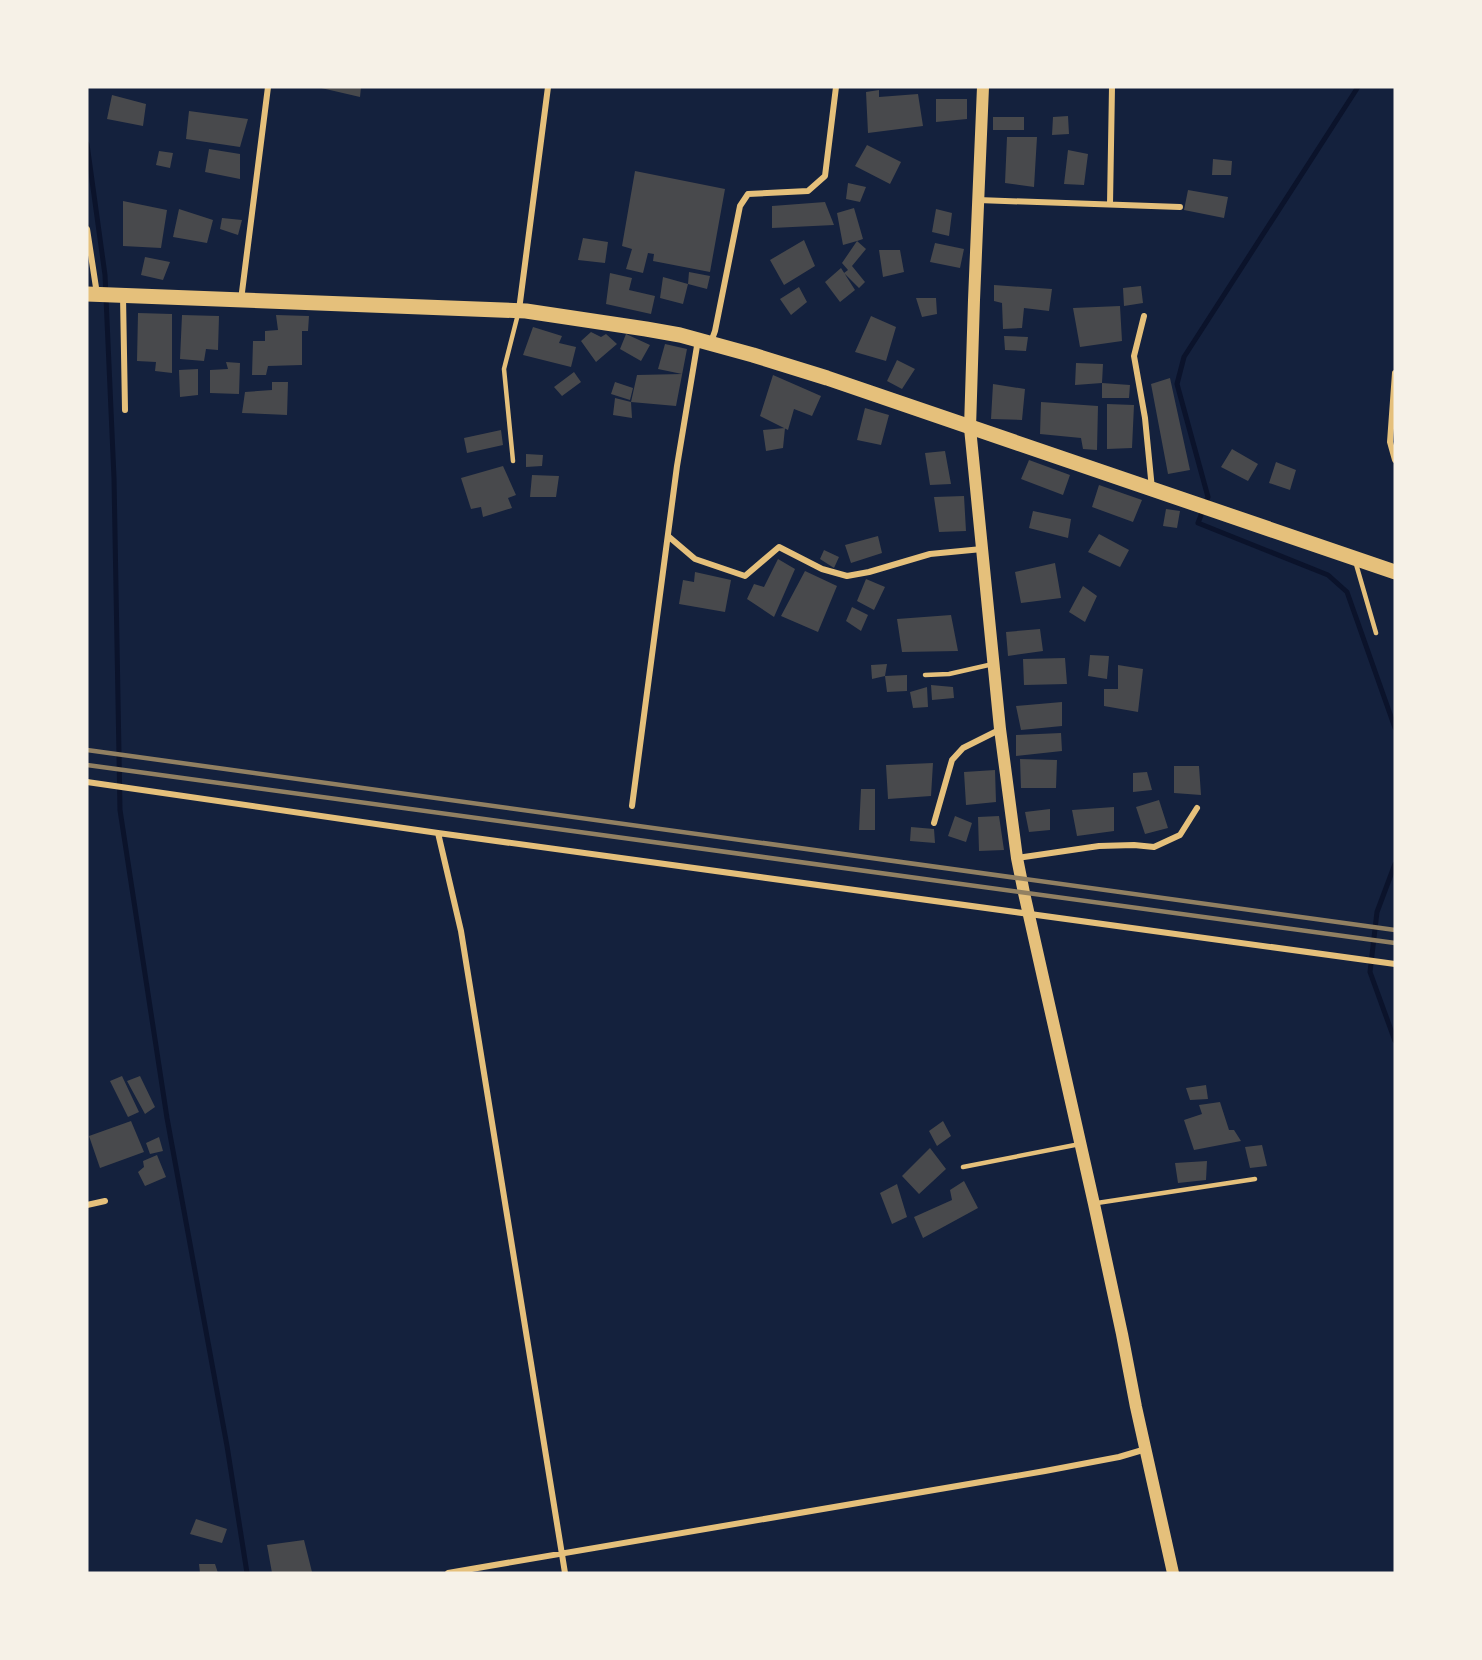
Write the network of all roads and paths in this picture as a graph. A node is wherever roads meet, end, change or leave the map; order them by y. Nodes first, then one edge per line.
1 (268, 87) edge
2 (548, 87) edge
3 (836, 87) edge
4 (983, 87) edge
5 (1112, 87) edge
6 (978, 200) junction
7 (1110, 204) junction
8 (1180, 207) dead end
9 (87, 229) edge
10 (92, 294) edge
11 (123, 296) junction
12 (241, 300) junction
13 (519, 311) junction
14 (1144, 316) dead end
15 (705, 341) junction
16 (1395, 373) edge
17 (125, 410) dead end
18 (970, 428) junction
19 (513, 460) dead end
20 (1395, 460) edge
21 (1152, 490) junction
22 (668, 536) junction
23 (982, 549) junction
24 (1354, 558) junction
25 (1395, 572) edge
26 (1376, 633) dead end
27 (993, 664) junction
28 (925, 675) dead end
29 (1000, 729) junction
30 (87, 782) edge
31 (632, 806) dead end
32 (1197, 808) dead end
33 (934, 823) dead end
34 (438, 833) junction
35 (1017, 858) junction
36 (1028, 915) junction
37 (1395, 964) edge
38 (1080, 1144) junction
39 (963, 1167) dead end
40 (1255, 1179) dead end
41 (105, 1201) dead end
42 (1094, 1204) junction
43 (87, 1205) edge
44 (1146, 1448) junction
45 (562, 1553) junction
46 (448, 1573) edge
47 (565, 1573) edge
48 (1173, 1573) edge

1 - 12 street
2 - 13 street
3 - 15 street
4 - 6 main road
5 - 7 street
6 - 7 street
6 - 18 main road
7 - 8 street
9 - 10 street
10 - 11 main road
11 - 12 main road
11 - 17 street
12 - 13 main road
13 - 15 main road
13 - 19 lane
14 - 21 street
15 - 18 main road
15 - 22 street
16 - 20 street
18 - 21 main road
18 - 23 main road
21 - 24 main road
22 - 23 street
22 - 31 street
23 - 27 main road
24 - 25 main road
24 - 26 lane
27 - 28 lane
27 - 29 main road
29 - 33 street
29 - 35 main road
30 - 34 street
32 - 35 street
34 - 36 street
34 - 45 street
35 - 36 main road
36 - 37 street
36 - 38 main road
38 - 39 lane
38 - 42 main road
40 - 42 lane
41 - 43 street
42 - 44 main road
44 - 45 street
44 - 48 main road
45 - 46 street
45 - 47 street

